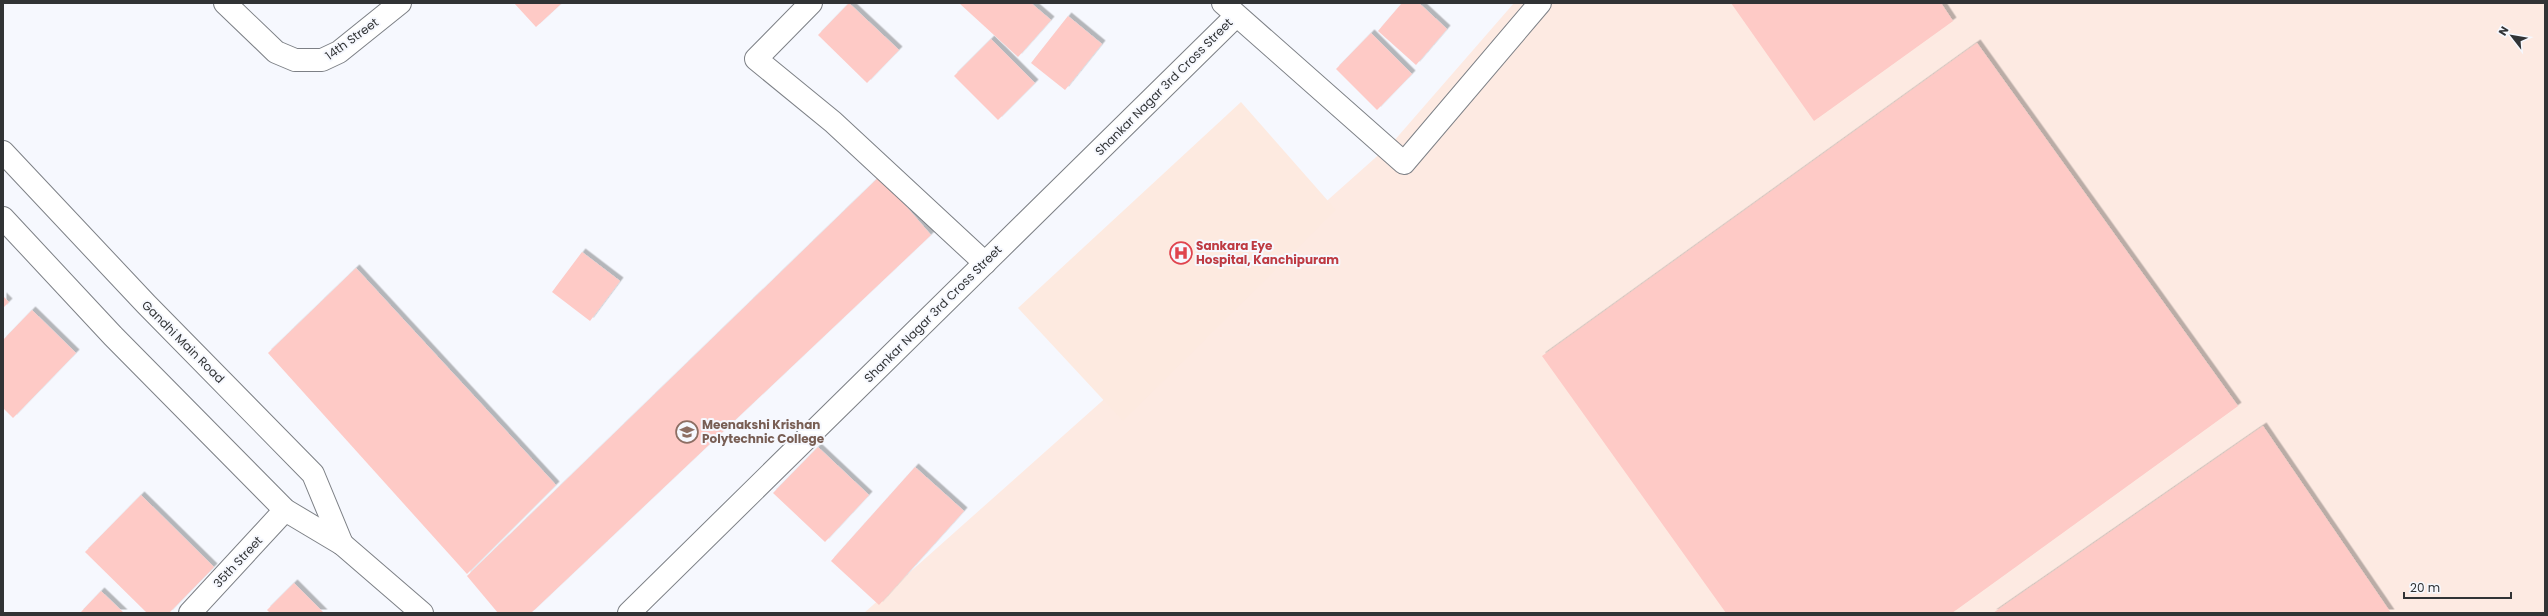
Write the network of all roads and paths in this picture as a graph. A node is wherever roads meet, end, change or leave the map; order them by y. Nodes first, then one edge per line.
1 (225, 3) edge
2 (400, 3) edge
3 (811, 3) edge
4 (1540, 3) edge
5 (1230, 10) edge
6 (3, 152) edge
7 (3, 218) edge
8 (985, 263) junction
9 (285, 510) junction
10 (342, 544) junction
11 (190, 613) edge
12 (422, 613) edge
13 (629, 613) edge

1 - 2 street, 14th Street
3 - 8 street
4 - 5 street
5 - 8 street, Shankar Nagar 3rd Cross Street
6 - 10 street, Gandhi Main Road
7 - 9 street, Gandhi Main Road
8 - 13 street, Shankar Nagar 3rd Cross Street
9 - 10 street, Gandhi Main Road
9 - 11 street, 35th Street
10 - 12 street, Gandhi Main Road

